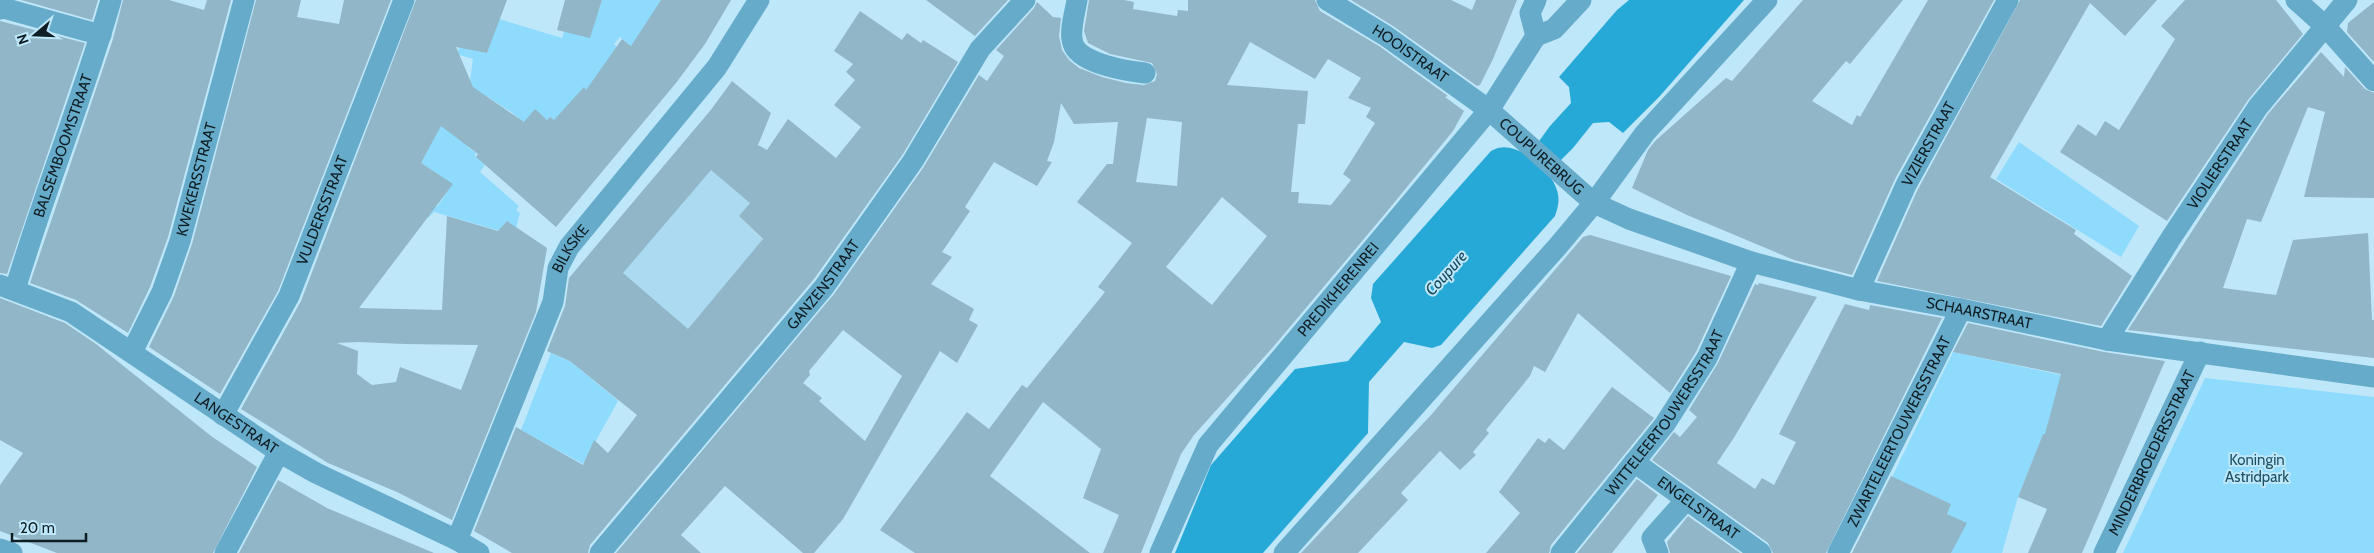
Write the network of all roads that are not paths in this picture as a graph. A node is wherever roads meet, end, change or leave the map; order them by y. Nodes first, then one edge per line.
1 (111, 0) edge
2 (244, 0) edge
3 (404, 0) edge
4 (759, 0) edge
5 (1025, 0) edge
6 (1077, 0) edge
7 (1327, 0) edge
8 (1536, 0) edge
9 (1581, 0) edge
10 (1767, 0) edge
11 (2008, 0) edge
12 (2296, 0) edge
13 (2347, 0) edge
14 (0, 9) edge
15 (2325, 26) junction
16 (101, 35) junction
17 (1536, 36) junction
18 (1145, 73) dead end
19 (2374, 81) edge
20 (1489, 110) junction
21 (1594, 203) junction
22 (1751, 262) junction
23 (8, 287) edge
24 (1859, 290) junction
25 (1961, 309) junction
26 (2107, 340) junction
27 (132, 352) junction
28 (2200, 352) junction
29 (2374, 377) edge
30 (224, 415) junction
31 (279, 452) junction
32 (1634, 462) junction
33 (1686, 500) junction
34 (457, 540) junction
35 (0, 549) edge
36 (12, 553) edge
37 (225, 553) edge
38 (479, 553) edge
39 (600, 553) edge
40 (1160, 553) edge
41 (1284, 553) edge
42 (1561, 553) edge
43 (1658, 553) edge
44 (1761, 553) edge
45 (1838, 553) edge
46 (2104, 553) edge

1 - 16 street, BALSEMBOOMSTRAAT
2 - 27 street, KWEKERSSTRAAT
3 - 30 street, VULDERSSTRAAT
4 - 34 street, BILKSKE
5 - 39 street, GANZENSTRAAT
6 - 18 street
7 - 20 street, HOOISTRAAT
8 - 17 street
9 - 17 street, PREDIKHERENREI
10 - 21 street
11 - 24 street, VIZIERSTRAAT
12 - 15 street
13 - 15 street, VIOLIERSTRAAT
14 - 16 street
15 - 19 street
15 - 26 street, VIOLIERSTRAAT
16 - 23 street, BALSEMBOOMSTRAAT
17 - 20 street, PREDIKHERENREI
20 - 21 street, COUPUREBRUG
20 - 40 street, PREDIKHERENREI
21 - 22 street, SCHAARSTRAAT
21 - 41 street
22 - 24 street, SCHAARSTRAAT
22 - 32 street, WITTELEERTOUWERSSTRAAT
23 - 27 street, LANGESTRAAT
24 - 25 street, SCHAARSTRAAT
25 - 26 street, SCHAARSTRAAT
25 - 45 street, ZWARTELEERTOUWERSSTRAAT
26 - 28 street, SCHAARSTRAAT
27 - 30 street, LANGESTRAAT
28 - 29 street, SCHAARSTRAAT
28 - 46 street, MINDERBROEDERSSTRAAT
30 - 31 street, LANGESTRAAT
31 - 34 street, LANGESTRAAT
31 - 37 street
32 - 33 street, ENGELSTRAAT
32 - 42 street, WITTELEERTOUWERSSTRAAT
33 - 43 street
33 - 44 street, ENGELSTRAAT
34 - 38 street, LANGESTRAAT
35 - 36 street

